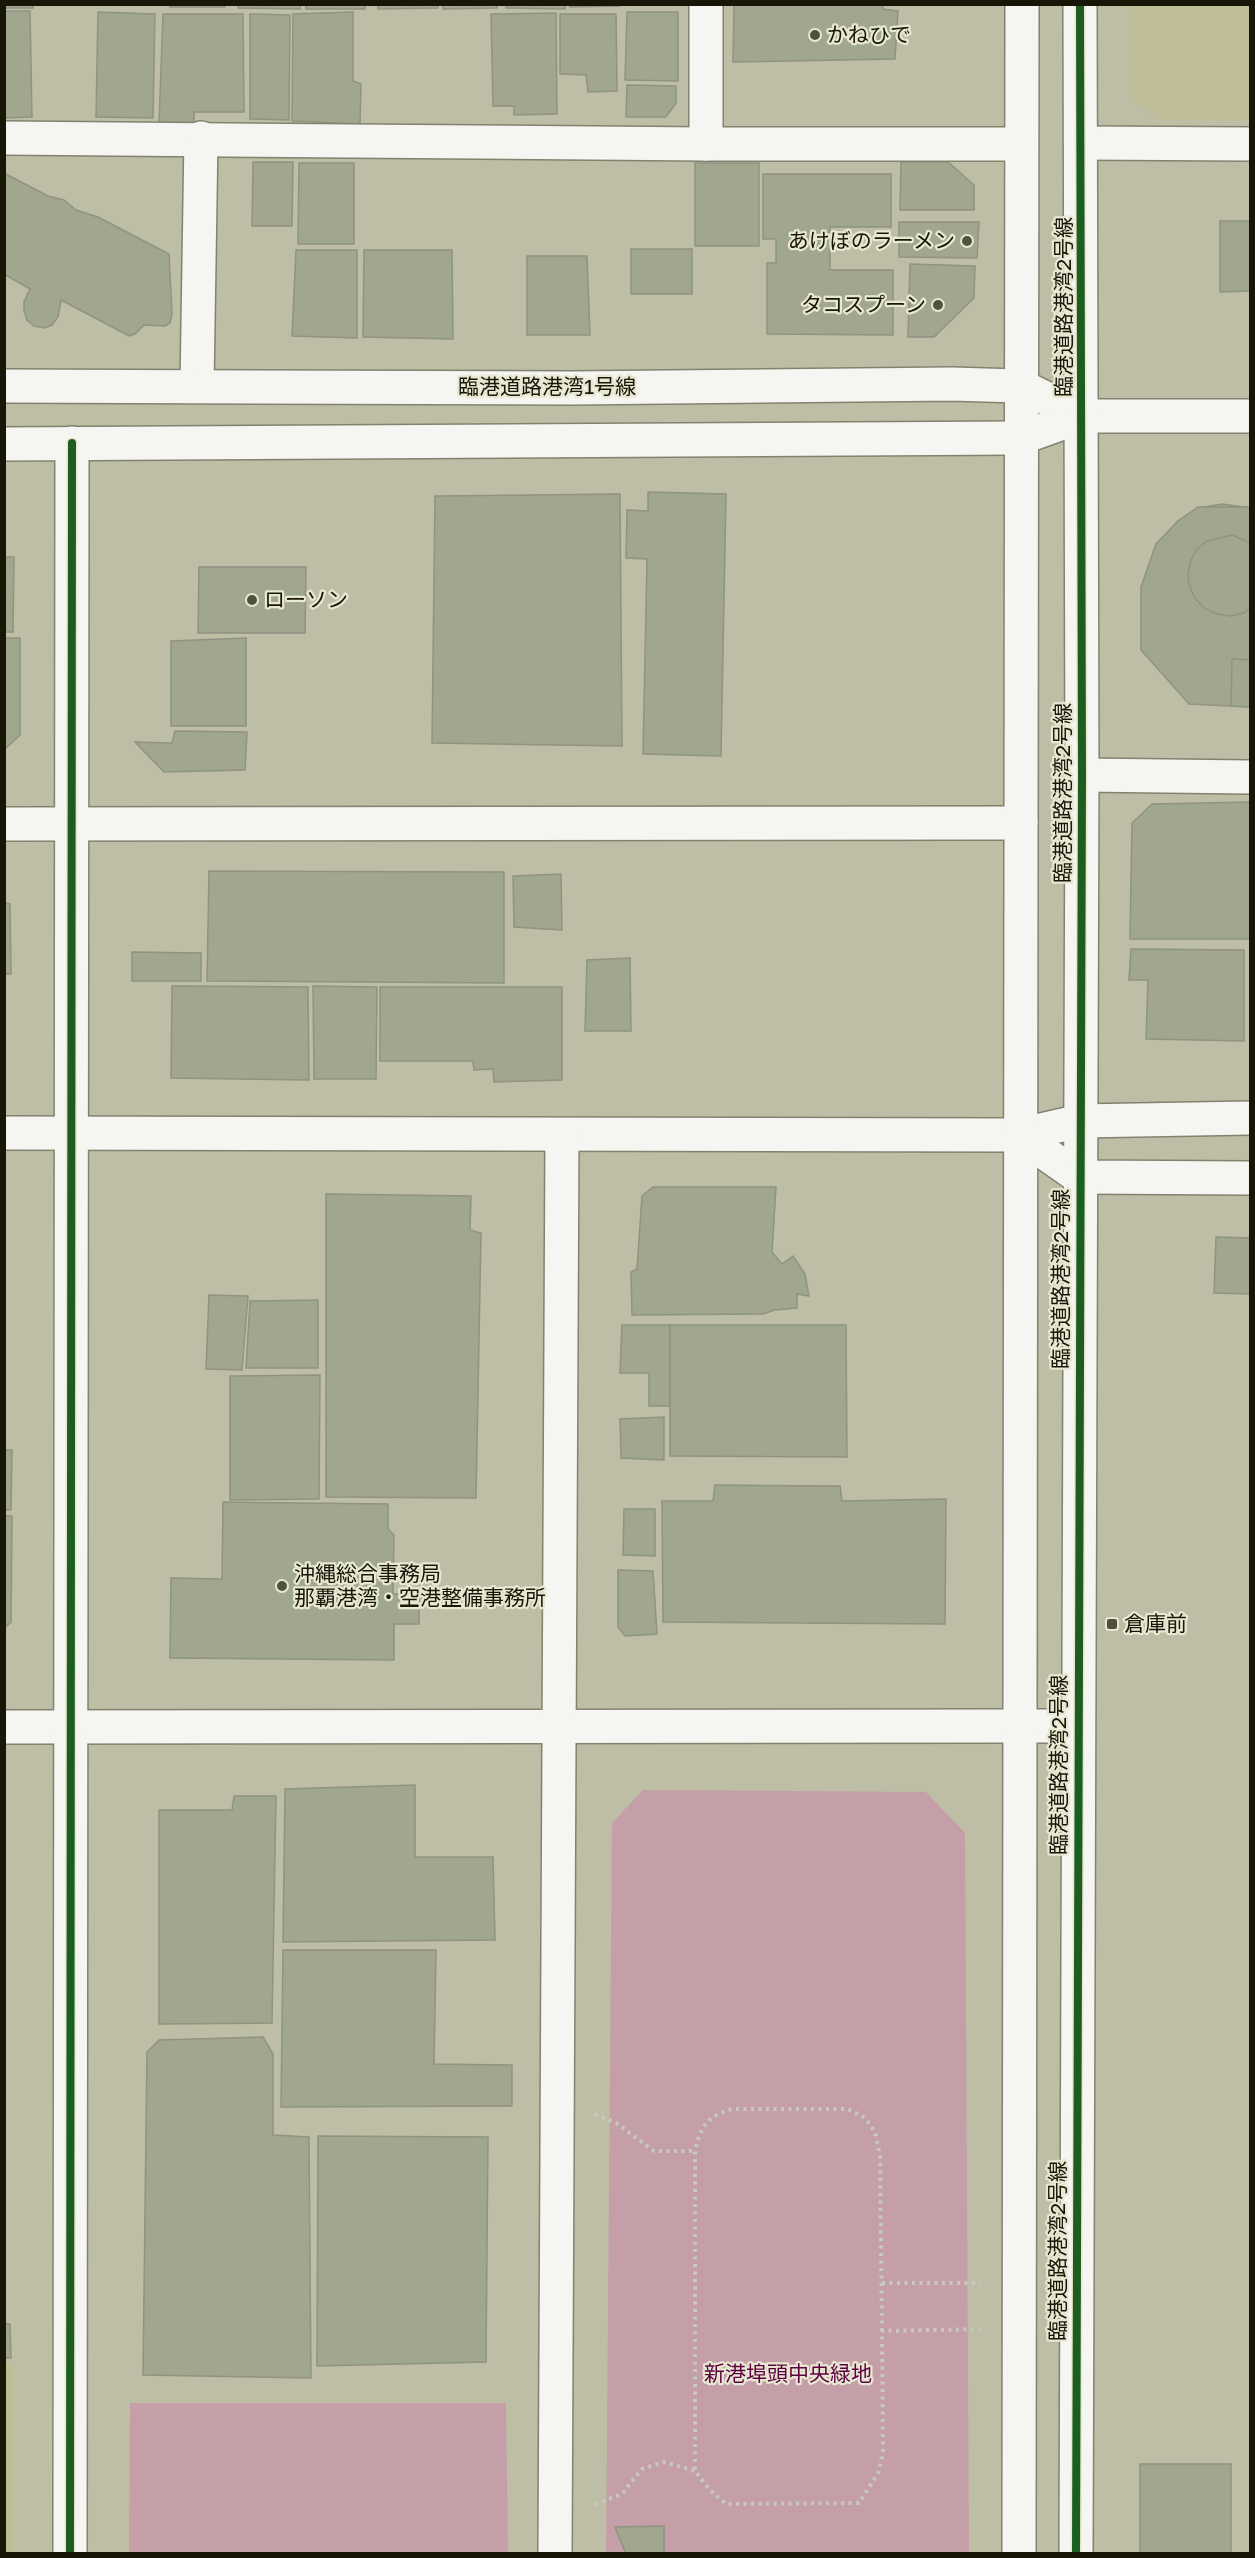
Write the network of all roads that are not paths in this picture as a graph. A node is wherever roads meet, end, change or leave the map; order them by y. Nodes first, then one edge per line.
1 (706, 4) edge
2 (1022, 4) edge
3 (1080, 4) edge
4 (4, 138) edge
5 (201, 138) junction
6 (1082, 143) junction
7 (706, 144) junction
8 (1021, 144) junction
9 (1251, 144) edge
10 (4, 386) edge
11 (197, 386) junction
12 (1021, 386) junction
13 (1082, 416) junction
14 (1251, 416) edge
15 (1021, 438) junction
16 (72, 443) junction
17 (4, 444) edge
18 (1082, 775) junction
19 (1251, 777) edge
20 (1021, 823) junction
21 (4, 824) edge
22 (72, 824) junction
23 (1251, 1118) edge
24 (1080, 1121) junction
25 (4, 1133) edge
26 (72, 1134) junction
27 (562, 1135) junction
28 (1019, 1135) junction
29 (1079, 1177) junction
30 (1251, 1178) edge
31 (1020, 1726) junction
32 (1077, 1726) junction
33 (4, 1727) edge
34 (71, 1727) junction
35 (558, 1727) junction
36 (70, 2553) edge
37 (555, 2553) edge
38 (1019, 2553) edge
39 (1076, 2553) edge

1 - 7 street
2 - 8 street, 臨港道路港湾2号線
3 - 6 street, 臨港道路港湾2号線
4 - 5 street
5 - 7 street
5 - 11 street
6 - 9 street
6 - 13 street, 臨港道路港湾2号線
7 - 8 street
8 - 12 street, 臨港道路港湾2号線
10 - 11 street, 臨港道路港湾1号線
11 - 12 street, 臨港道路港湾1号線
12 - 13 street, 臨港道路港湾1号線
12 - 15 street, 臨港道路港湾2号線
13 - 14 street, 臨港道路港湾1号線
13 - 15 street, 臨港道路港湾1号線
13 - 18 street, 臨港道路港湾2号線
15 - 16 street, 臨港道路港湾1号線
15 - 20 street, 臨港道路港湾2号線
16 - 17 street, 臨港道路港湾1号線
16 - 22 street
18 - 19 street
18 - 24 street, 臨港道路港湾2号線
20 - 22 street
20 - 28 street, 臨港道路港湾2号線
21 - 22 street
22 - 26 street
23 - 24 street
24 - 28 street
24 - 29 street, 臨港道路港湾2号線
25 - 26 street
26 - 27 street
26 - 34 street
27 - 28 street
27 - 35 street
28 - 29 street
28 - 31 street, 臨港道路港湾2号線
29 - 30 street
29 - 32 street, 臨港道路港湾2号線
31 - 32 street
31 - 35 street
31 - 38 street, 臨港道路港湾2号線
32 - 39 street, 臨港道路港湾2号線
33 - 34 street
34 - 35 street
34 - 36 street
35 - 37 street

